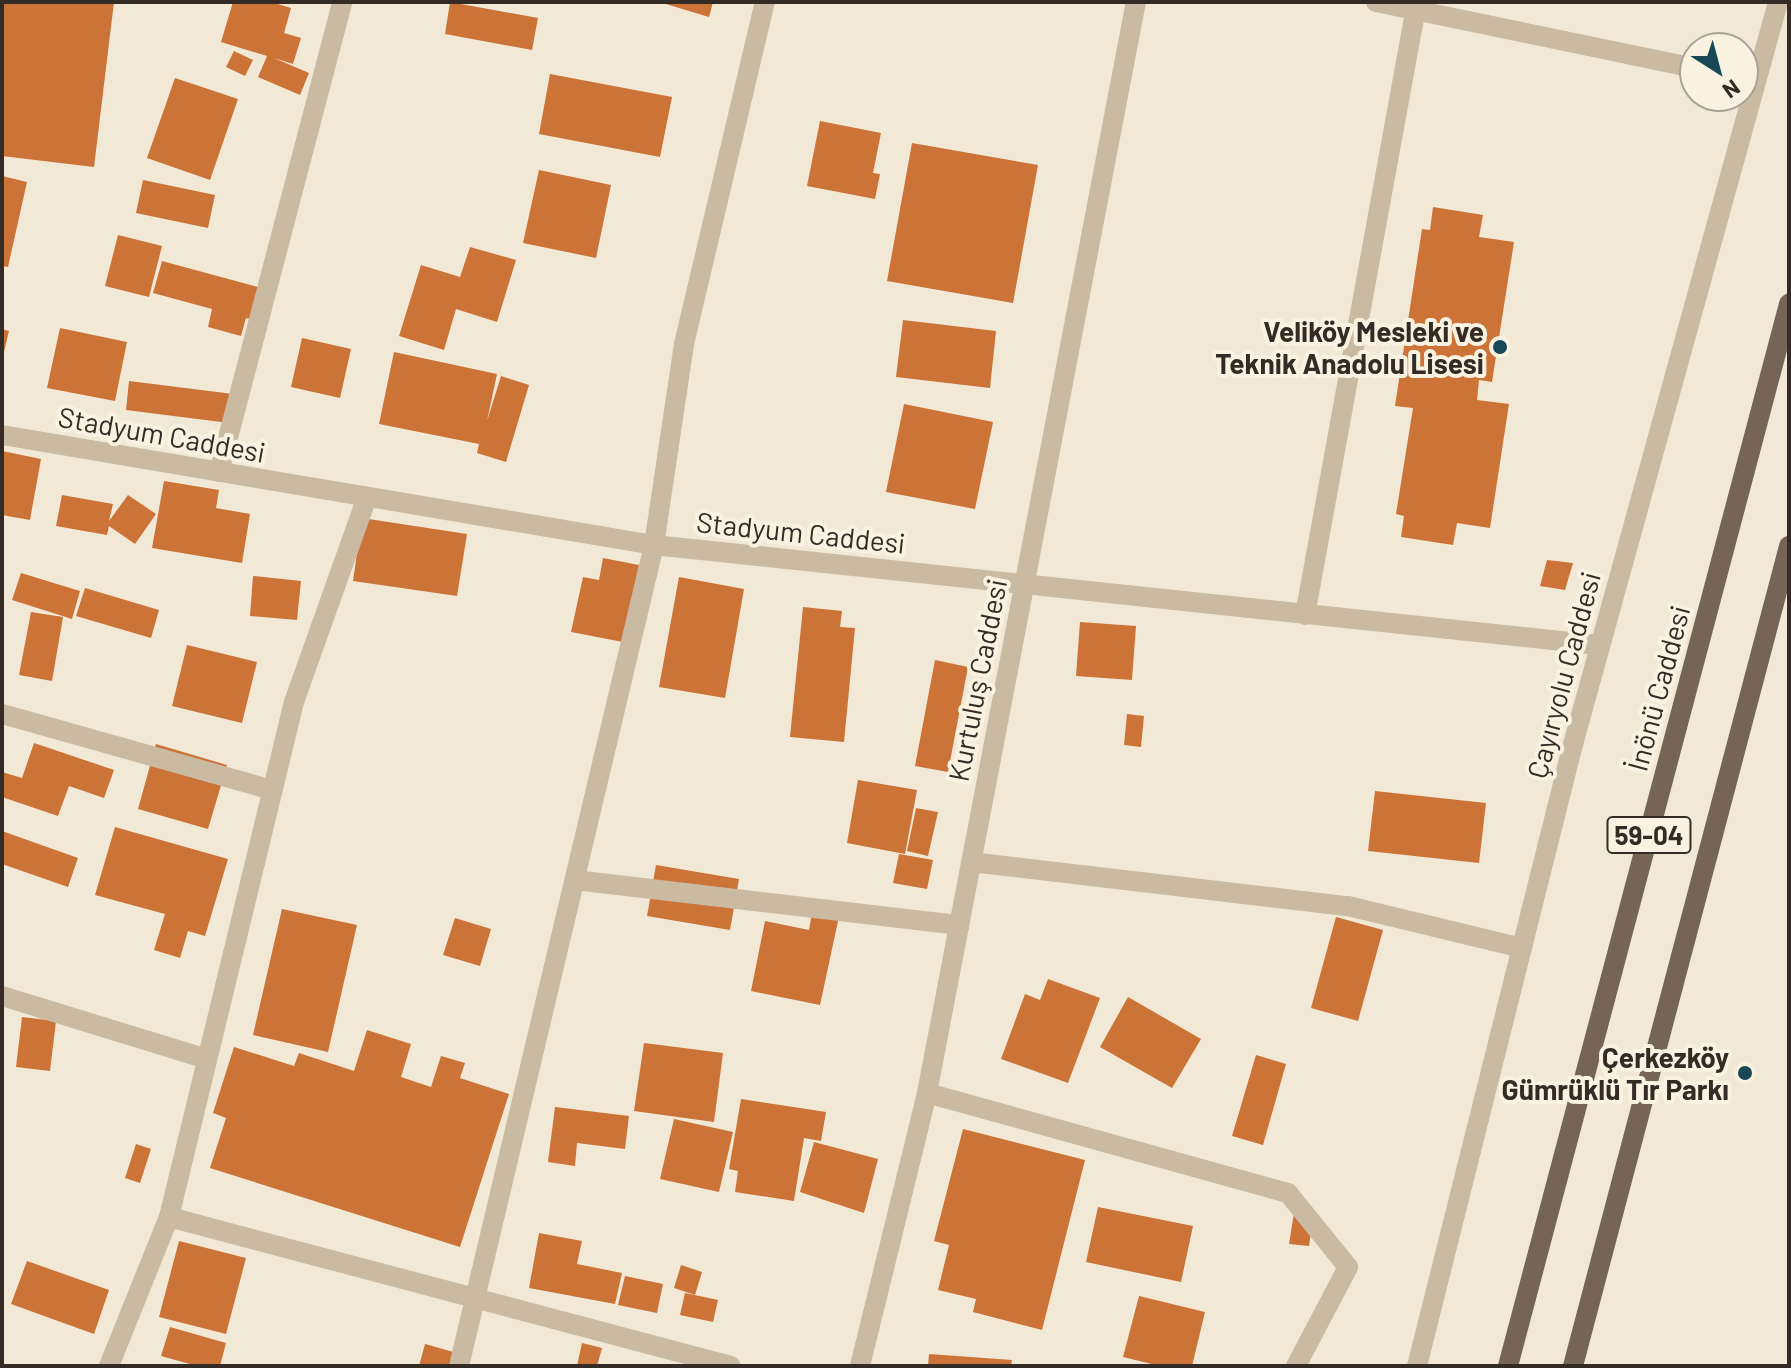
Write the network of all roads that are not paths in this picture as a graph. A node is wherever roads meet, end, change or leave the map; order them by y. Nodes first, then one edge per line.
1 (342, 2) edge
2 (765, 2) edge
3 (1136, 2) edge
4 (1376, 2) edge
5 (1778, 2) edge
6 (1416, 6) edge
7 (1759, 53) edge
8 (1679, 64) edge
9 (1741, 112) edge
10 (1789, 304) edge
11 (2, 435) edge
12 (219, 472) junction
13 (367, 497) junction
14 (654, 545) junction
15 (1789, 546) edge
16 (1023, 585) junction
17 (1305, 615) junction
18 (1599, 645) junction
19 (2, 714) edge
20 (273, 790) junction
21 (971, 862) junction
22 (575, 880) junction
23 (959, 925) junction
24 (1522, 948) junction
25 (2, 996) edge
26 (207, 1059) junction
27 (927, 1093) junction
28 (169, 1217) junction
29 (477, 1297) junction
30 (109, 1366) edge
31 (459, 1366) edge
32 (731, 1366) edge
33 (860, 1366) edge
34 (1296, 1366) edge
35 (1417, 1366) edge
36 (1508, 1366) edge
37 (1573, 1366) edge

1 - 12 street
2 - 14 street
3 - 16 street, Kurtuluş Caddesi
4 - 6 street
5 - 7 street, Çayıryolu Caddesi
6 - 8 street
6 - 17 street
9 - 18 street, Çayıryolu Caddesi
10 - 36 main road, İnönü Caddesi / 59-04
11 - 12 street, Stadyum Caddesi
12 - 13 street, Stadyum Caddesi
13 - 14 street, Stadyum Caddesi
13 - 20 street
14 - 16 street, Stadyum Caddesi
14 - 22 street
15 - 37 main road, 59-04
16 - 17 street, Stadyum Caddesi
16 - 21 street, Kurtuluş Caddesi
17 - 18 street, Stadyum Caddesi
18 - 24 street, Çayıryolu Caddesi
19 - 20 street
20 - 26 street
21 - 23 street, Kurtuluş Caddesi
21 - 24 street
22 - 23 street
22 - 29 street
23 - 27 street, Kurtuluş Caddesi
24 - 35 street, Çayıryolu Caddesi
25 - 26 street
26 - 28 street
27 - 33 street, Kurtuluş Caddesi
27 - 34 street
28 - 29 street
28 - 30 street
29 - 31 street
29 - 32 street

